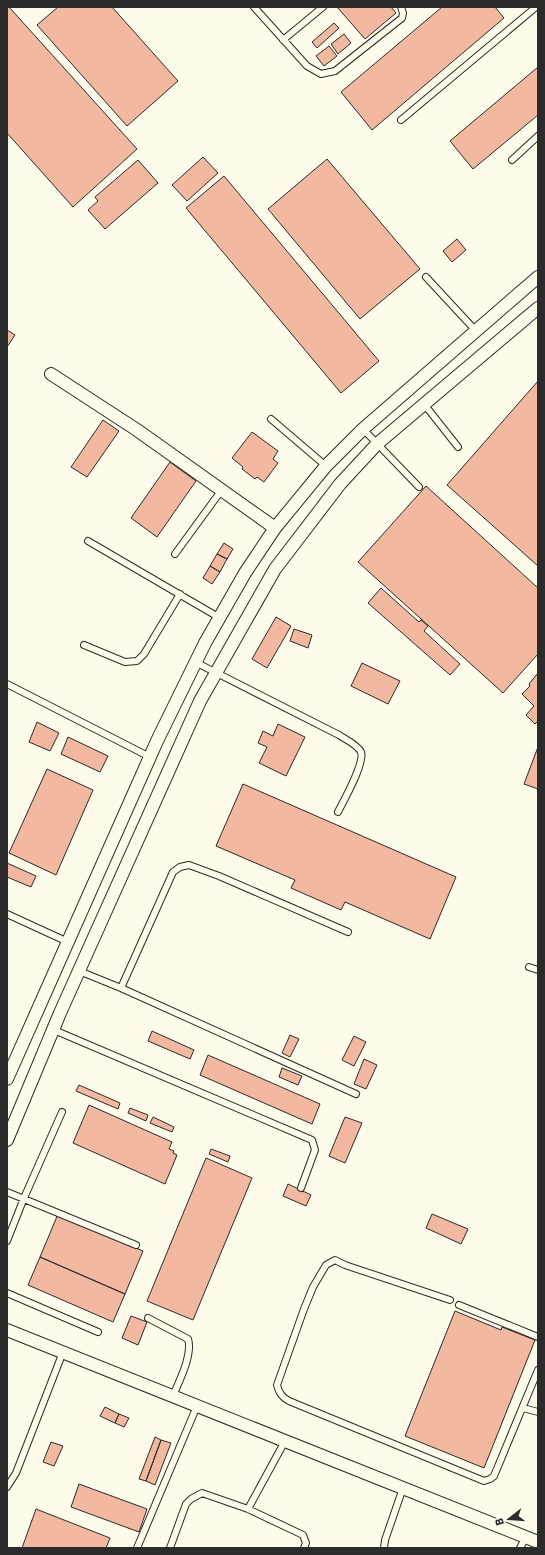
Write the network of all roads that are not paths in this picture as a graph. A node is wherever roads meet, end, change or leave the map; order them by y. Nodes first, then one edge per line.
1 (254, 7) edge
2 (323, 7) edge
3 (401, 7) edge
4 (536, 7) edge
5 (283, 40) junction
6 (400, 120) dead end
7 (538, 136) edge
8 (512, 160) dead end
9 (426, 277) dead end
10 (538, 277) edge
11 (538, 308) edge
12 (476, 331) junction
13 (51, 374) dead end
14 (424, 404) junction
15 (271, 419) dead end
16 (363, 429) junction
17 (377, 444) junction
18 (458, 447) dead end
19 (326, 466) junction
20 (419, 487) dead end
21 (221, 491) junction
22 (275, 528) junction
23 (88, 541) dead end
24 (175, 554) dead end
25 (180, 594) junction
26 (220, 618) junction
27 (84, 645) dead end
28 (195, 662) junction
29 (216, 673) junction
30 (7, 684) edge
31 (150, 756) junction
32 (338, 812) dead end
33 (7, 914) edge
34 (348, 932) dead end
35 (68, 942) junction
36 (529, 967) dead end
37 (538, 970) edge
38 (79, 971) junction
39 (121, 988) junction
40 (54, 1030) junction
41 (7, 1078) edge
42 (356, 1094) dead end
43 (62, 1112) dead end
44 (7, 1140) edge
45 (301, 1188) dead end
46 (7, 1192) edge
47 (24, 1198) junction
48 (7, 1241) edge
49 (136, 1245) dead end
50 (7, 1293) edge
51 (450, 1300) dead end
52 (459, 1305) dead end
53 (148, 1318) dead end
54 (7, 1330) edge
55 (98, 1332) dead end
56 (538, 1337) edge
57 (62, 1352) junction
58 (538, 1370) edge
59 (173, 1396) junction
60 (197, 1406) junction
61 (523, 1408) junction
62 (538, 1412) edge
63 (285, 1441) junction
64 (7, 1487) edge
65 (403, 1488) junction
66 (248, 1509) junction
67 (523, 1542) edge
68 (538, 1542) edge
69 (137, 1548) edge
70 (170, 1548) edge
71 (304, 1548) edge
72 (384, 1548) edge

1 - 5 lane
2 - 5 lane
3 - 5 lane
4 - 6 lane
7 - 8 lane
9 - 12 lane
10 - 12 street
11 - 14 street
12 - 16 street
13 - 21 street
14 - 17 street
14 - 18 lane
15 - 19 lane
16 - 17 lane
16 - 19 street
17 - 20 lane
17 - 29 street
19 - 22 street
21 - 22 street
21 - 24 lane
22 - 26 street
23 - 25 lane
25 - 26 lane
25 - 27 lane
26 - 28 street
28 - 29 lane
28 - 31 street
29 - 32 lane
29 - 38 street
30 - 31 lane
31 - 35 street
33 - 35 lane
34 - 39 lane
35 - 41 street
36 - 37 lane
38 - 39 lane
38 - 40 street
39 - 42 lane
40 - 44 street
40 - 45 lane
43 - 47 lane
46 - 47 lane
47 - 48 lane
47 - 49 lane
50 - 55 lane
51 - 61 lane
52 - 56 lane
53 - 59 lane
54 - 57 street
57 - 59 street
57 - 64 lane
58 - 61 lane
59 - 60 street
60 - 63 street
60 - 69 lane
61 - 62 lane
63 - 65 street
63 - 66 lane
65 - 67 street
65 - 72 lane
66 - 70 lane
66 - 71 lane
67 - 68 street

